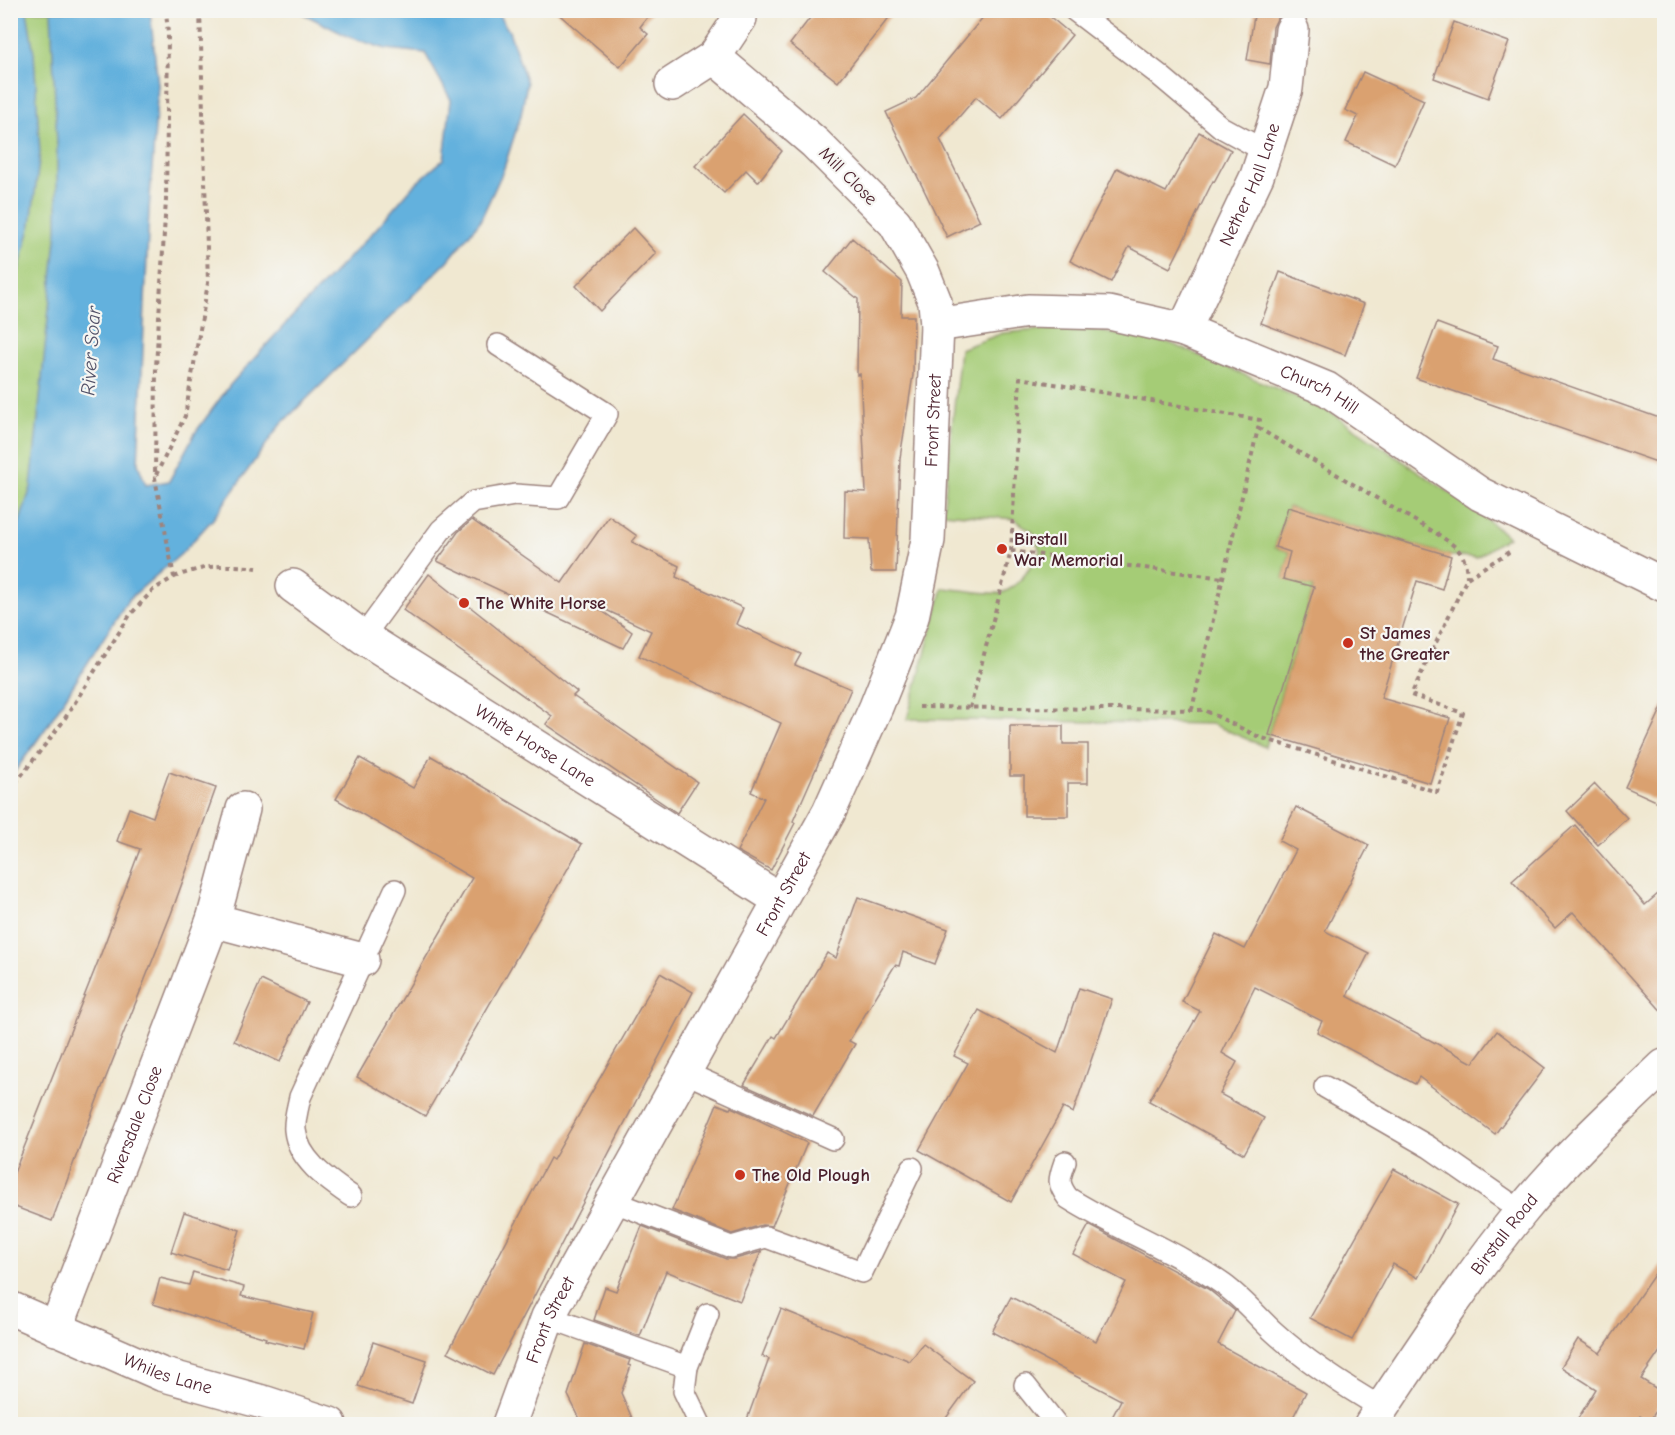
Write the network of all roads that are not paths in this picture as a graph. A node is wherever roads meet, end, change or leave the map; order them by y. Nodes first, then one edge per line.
1 (1074, 10) edge
2 (740, 18) dead end
3 (1292, 30) dead end
4 (714, 57) junction
5 (672, 84) dead end
6 (1265, 151) junction
7 (937, 325) junction
8 (1184, 330) junction
9 (498, 345) dead end
10 (1665, 585) edge
11 (293, 586) road end
12 (363, 637) junction
13 (243, 809) dead end
14 (395, 890) dead end
15 (780, 900) junction
16 (213, 920) junction
17 (362, 960) junction
18 (1665, 1066) edge
19 (684, 1072) junction
20 (1325, 1086) dead end
21 (833, 1139) dead end
22 (1065, 1162) dead end
23 (912, 1168) dead end
24 (351, 1196) dead end
25 (612, 1201) junction
26 (1521, 1211) junction
27 (10, 1308) edge
28 (708, 1314) dead end
29 (548, 1317) junction
30 (56, 1329) junction
31 (687, 1367) junction
32 (1025, 1385) dead end
33 (1377, 1416) edge
34 (330, 1425) edge
35 (509, 1425) edge
36 (700, 1425) edge
37 (1056, 1425) edge

1 - 6 lane
2 - 4 street
3 - 6 street, Nether Hall Lane
4 - 5 street
4 - 7 street, Mill Close
6 - 8 street, Nether Hall Lane
7 - 8 street, Church Hill
7 - 15 street, Front Street
8 - 10 street, Church Hill
9 - 12 lane
11 - 12 street, White Horse Lane
12 - 15 street, White Horse Lane
13 - 16 street, Riversdale Close
14 - 17 lane
15 - 19 street, Front Street
16 - 17 street
16 - 30 street, Riversdale Close
17 - 24 lane
18 - 26 street, Birstall Road
19 - 21 lane
19 - 25 street, Front Street
20 - 26 lane
22 - 33 lane
23 - 25 lane
25 - 29 street, Front Street
26 - 33 street, Birstall Road
27 - 30 street, Whiles Lane
28 - 31 lane
29 - 31 lane
29 - 35 street, Front Street
30 - 34 street, Whiles Lane
31 - 36 lane
32 - 37 lane

